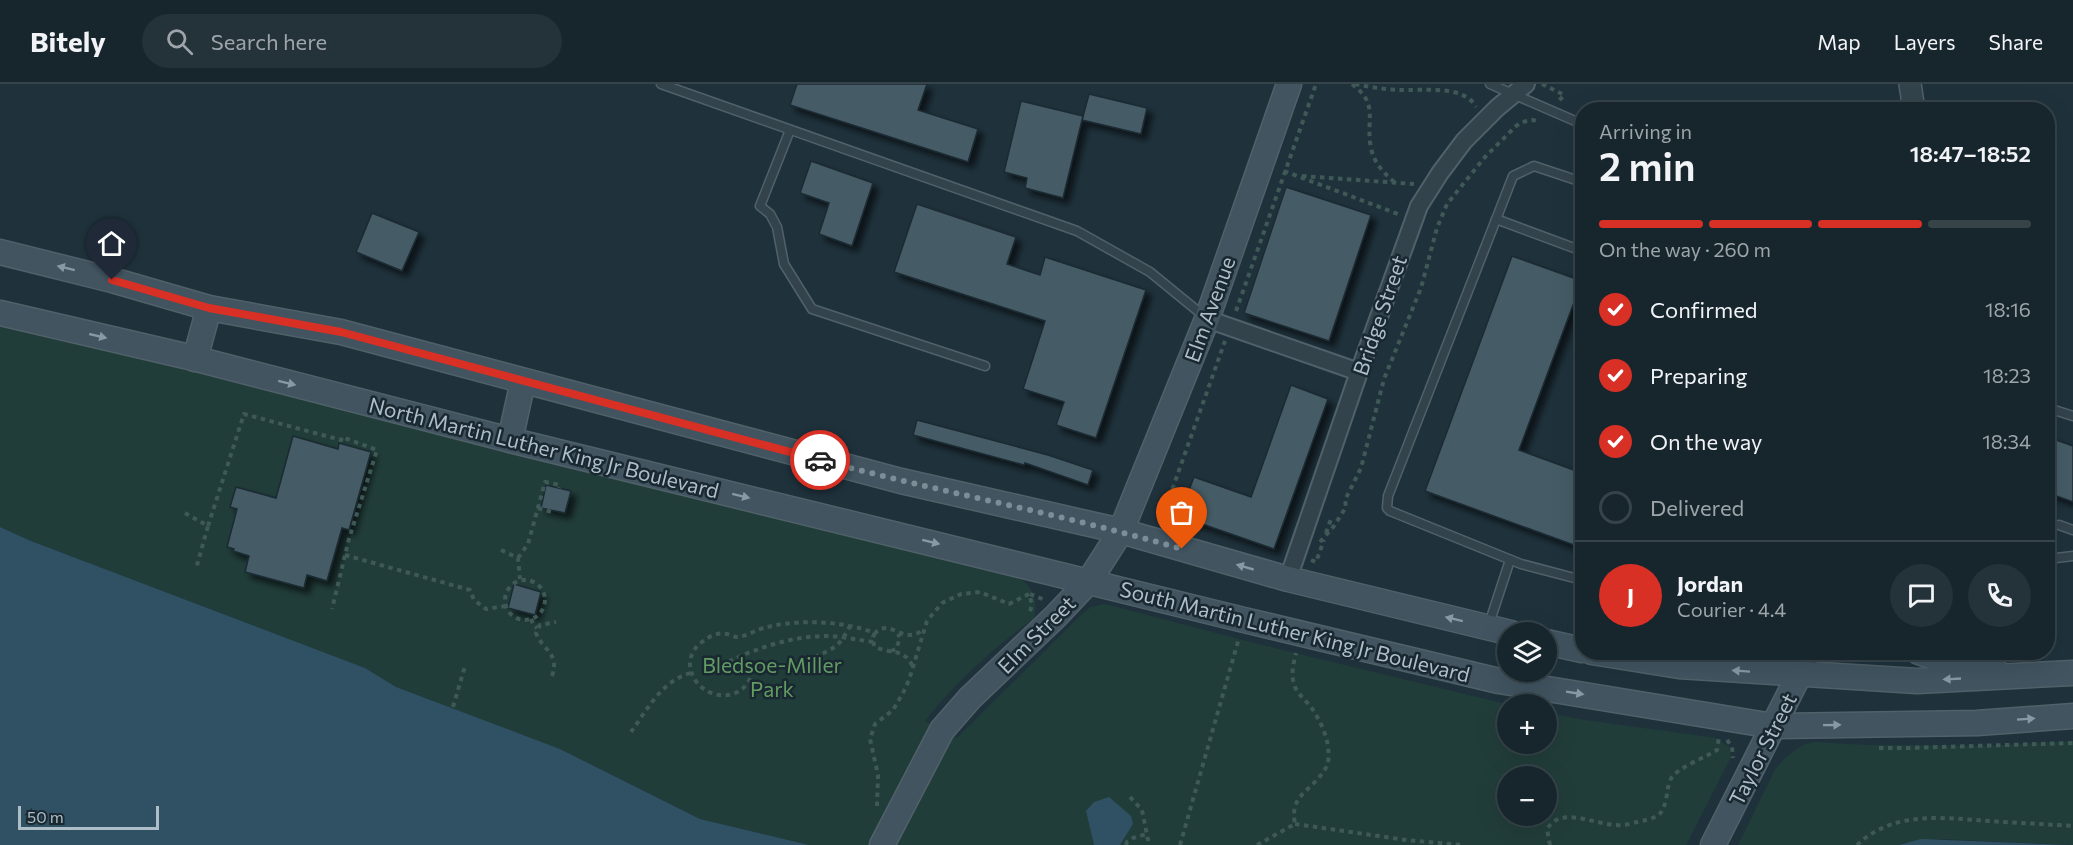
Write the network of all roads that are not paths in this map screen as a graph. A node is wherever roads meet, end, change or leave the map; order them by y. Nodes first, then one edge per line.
1 (661, 84) edge
2 (1289, 84) edge
3 (1490, 84) edge
4 (1526, 84) edge
5 (1911, 84) edge
6 (1513, 95) junction
7 (1913, 102) edge
8 (1575, 121) edge
9 (790, 130) junction
10 (1575, 180) edge
11 (1496, 219) junction
12 (1575, 248) edge
13 (0, 252) edge
14 (209, 308) junction
15 (0, 313) edge
16 (1207, 319) junction
17 (195, 359) junction
18 (985, 366) dead end
19 (1359, 372) junction
20 (523, 381) junction
21 (2055, 410) edge
22 (2073, 416) edge
23 (510, 440) junction
24 (2059, 525) dead end
25 (2073, 530) edge
26 (1121, 531) junction
27 (2073, 556) edge
28 (2055, 558) edge
29 (1510, 560) junction
30 (1575, 578) edge
31 (1288, 579) junction
32 (1089, 581) junction
33 (1488, 627) junction
34 (1497, 629) edge
35 (1557, 645) edge
36 (1575, 649) edge
37 (1642, 660) edge
38 (1806, 660) edge
39 (1942, 660) edge
40 (2073, 672) edge
41 (1799, 675) junction
42 (2073, 716) edge
43 (1773, 726) junction
44 (882, 845) edge
45 (1713, 845) edge

1 - 9 lane
2 - 16 main road, Elm Avenue
3 - 6 lane
4 - 6 street, Bridge Street
5 - 7 street
6 - 8 lane
6 - 19 street, Bridge Street
9 - 16 lane
9 - 18 lane
10 - 11 lane
11 - 12 lane
11 - 29 lane
14 -> 13 main road
14 - 17 main road
14 - 20 main road
15 -> 17 main road, North Martin Luther King Jr Boulevard
16 - 19 street
16 - 26 main road, Elm Avenue
17 -> 23 main road, North Martin Luther King Jr Boulevard
19 - 31 street, Bridge Street
20 - 23 main road
20 - 26 main road
21 - 22 lane
23 -> 32 main road, North Martin Luther King Jr Boulevard
24 - 25 lane
31 -> 26 main road
26 - 32 main road, Elm Street
27 - 28 lane
29 - 30 lane
29 - 33 lane
33 -> 31 main road
32 -> 43 main road, South Martin Luther King Jr Boulevard
32 - 44 main road, Elm Street
33 - 34 main road
35 - 36 main road
41 -> 37 main road
38 - 41 street, Taylor Street
39 - 40 main road
40 -> 41 main road
41 - 43 main road, Taylor Street
43 -> 42 main road, South Martin Luther King Jr Boulevard
43 - 45 main road, Taylor Street

